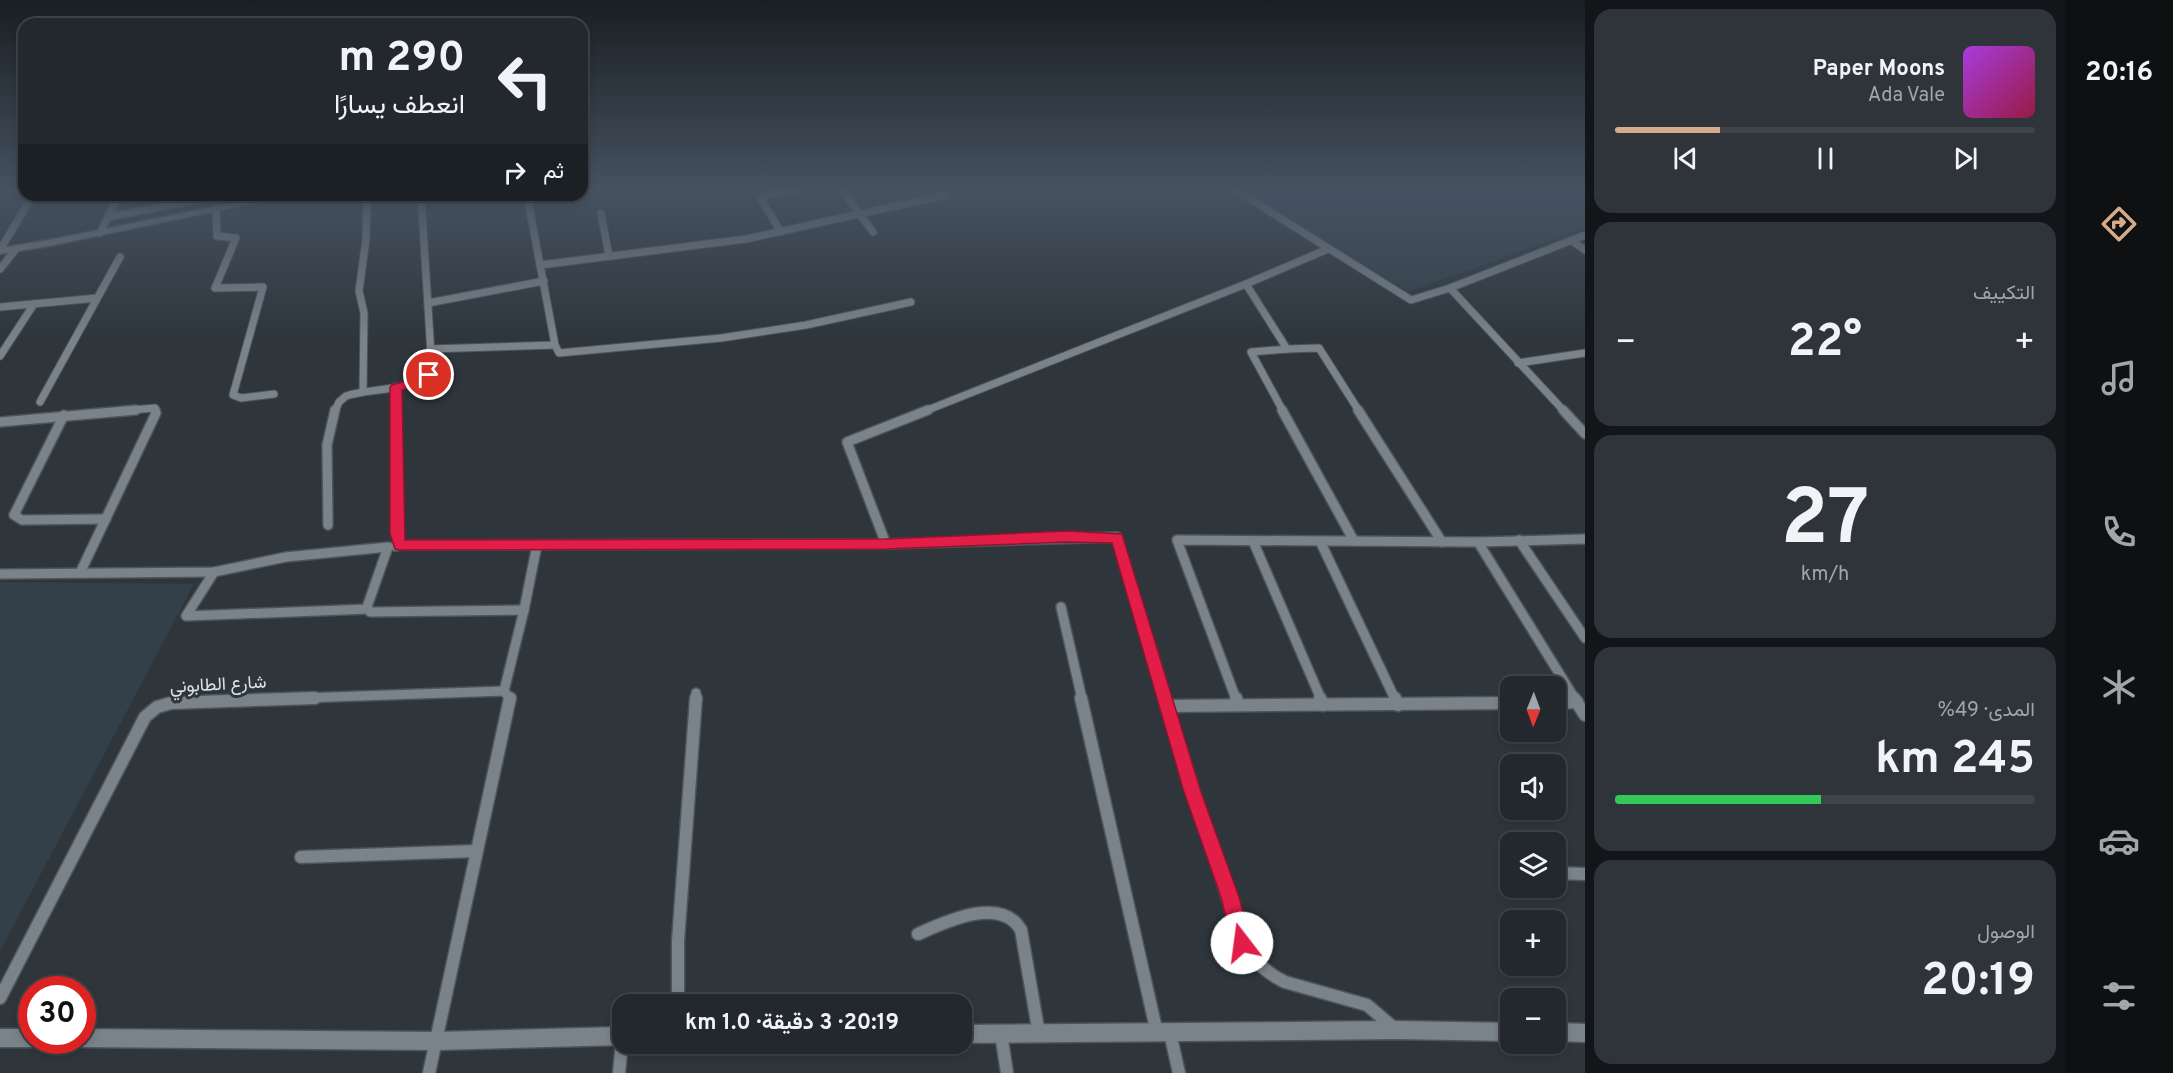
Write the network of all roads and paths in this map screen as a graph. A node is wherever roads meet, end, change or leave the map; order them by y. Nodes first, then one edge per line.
1 (68, 239) edge
2 (236, 239) edge
3 (366, 239) edge
4 (424, 239) edge
5 (535, 239) edge
6 (606, 239) edge
7 (745, 239) edge
8 (1312, 239) edge
9 (1571, 240) joint
10 (16, 249) junction
11 (1328, 249) junction
12 (1585, 250) edge
13 (0, 251) edge
14 (609, 256) junction
15 (120, 257) dead end
16 (540, 265) junction
17 (0, 269) edge
18 (544, 281) junction
19 (1246, 284) junction
20 (1450, 288) junction
21 (97, 298) junction
22 (911, 302) dead end
23 (428, 303) junction
24 (34, 304) junction
25 (0, 307) edge
26 (555, 345) junction
27 (430, 349) junction
28 (1287, 349) junction
29 (1585, 353) edge
30 (0, 356) edge
31 (1518, 363) junction
32 (396, 387) junction
33 (363, 392) junction
34 (274, 394) dead end
35 (39, 402) dead end
36 (64, 415) junction
37 (0, 422) edge
38 (1585, 434) edge
39 (106, 519) junction
40 (328, 525) dead end
41 (1585, 539) edge
42 (1519, 540) junction
43 (1252, 541) junction
44 (1354, 541) junction
45 (1320, 542) junction
46 (1442, 542) junction
47 (1478, 542) junction
48 (886, 544) junction
49 (400, 545) junction
50 (537, 545) junction
51 (388, 547) junction
52 (214, 572) junction
53 (0, 573) edge
54 (80, 573) junction
55 (1061, 607) dead end
56 (368, 609) junction
57 (524, 610) junction
58 (1585, 638) edge
59 (504, 691) junction
60 (696, 693) dead end
61 (1577, 702) junction
62 (1566, 703) edge
63 (1500, 704) edge
64 (1238, 705) junction
65 (1323, 705) junction
66 (1398, 705) junction
67 (1167, 706) junction
68 (1585, 715) edge
69 (477, 851) junction
70 (301, 857) dead end
71 (1566, 873) edge
72 (1585, 874) edge
73 (918, 933) dead end
74 (678, 994) edge
75 (0, 998) edge
76 (1396, 1030) junction
77 (1500, 1032) edge
78 (1566, 1032) edge
79 (1163, 1033) junction
80 (1585, 1033) edge
81 (972, 1034) edge
82 (1001, 1034) junction
83 (1039, 1034) junction
84 (612, 1036) edge
85 (0, 1038) edge
86 (18, 1038) edge
87 (96, 1038) edge
88 (436, 1041) junction
89 (621, 1054) edge
90 (429, 1073) edge
91 (619, 1073) edge
92 (1007, 1073) edge
93 (1179, 1073) edge

1 - 10 street
2 - 34 street
3 - 33 street
4 - 23 street
5 - 16 street
6 - 14 street
7 - 14 street
8 - 11 street
9 - 12 street
9 - 20 street
10 - 13 street
10 - 17 street
11 - 19 street
11 - 20 street
14 - 16 street
15 - 21 street
16 - 18 street
18 - 23 street
18 - 26 street
19 - 28 street
19 - 48 street
20 - 31 street
21 - 24 street
21 - 35 street
22 - 26 street
23 - 27 street
24 - 25 street
24 - 30 street
26 - 27 street
27 - 32 street
28 - 44 street
28 - 46 street
29 - 31 street
31 - 38 street
32 - 33 street
32 - 49 street
33 - 40 street
36 - 37 street
36 - 39 street
36 - 39 street
39 - 54 street
41 - 42 street
42 - 47 street
42 - 58 street
43 - 45 street
43 - 64 street
43 - 65 street
44 - 45 street
44 - 46 street
45 - 66 street
46 - 47 street
47 - 61 street
48 - 50 street
48 - 67 street
49 - 50 street
49 - 51 street
50 - 57 street
51 - 52 street
51 - 56 street
52 - 54 street
52 - 56 street
53 - 54 street
55 - 79 street
56 - 57 street
57 - 59 street
59 - 69 street
59 - 75 street, شارع الطابوني
60 - 74 street
61 - 62 street
61 - 68 street
63 - 66 street
64 - 65 street
64 - 67 street
65 - 66 street
67 - 76 street
69 - 70 street
69 - 88 street
71 - 72 street
73 - 83 street
76 - 77 street
76 - 79 street
78 - 80 street
79 - 83 street
79 - 93 street
81 - 82 street
82 - 83 street
82 - 92 street
84 - 88 street
85 - 86 street
87 - 88 street
88 - 90 street
89 - 91 street

